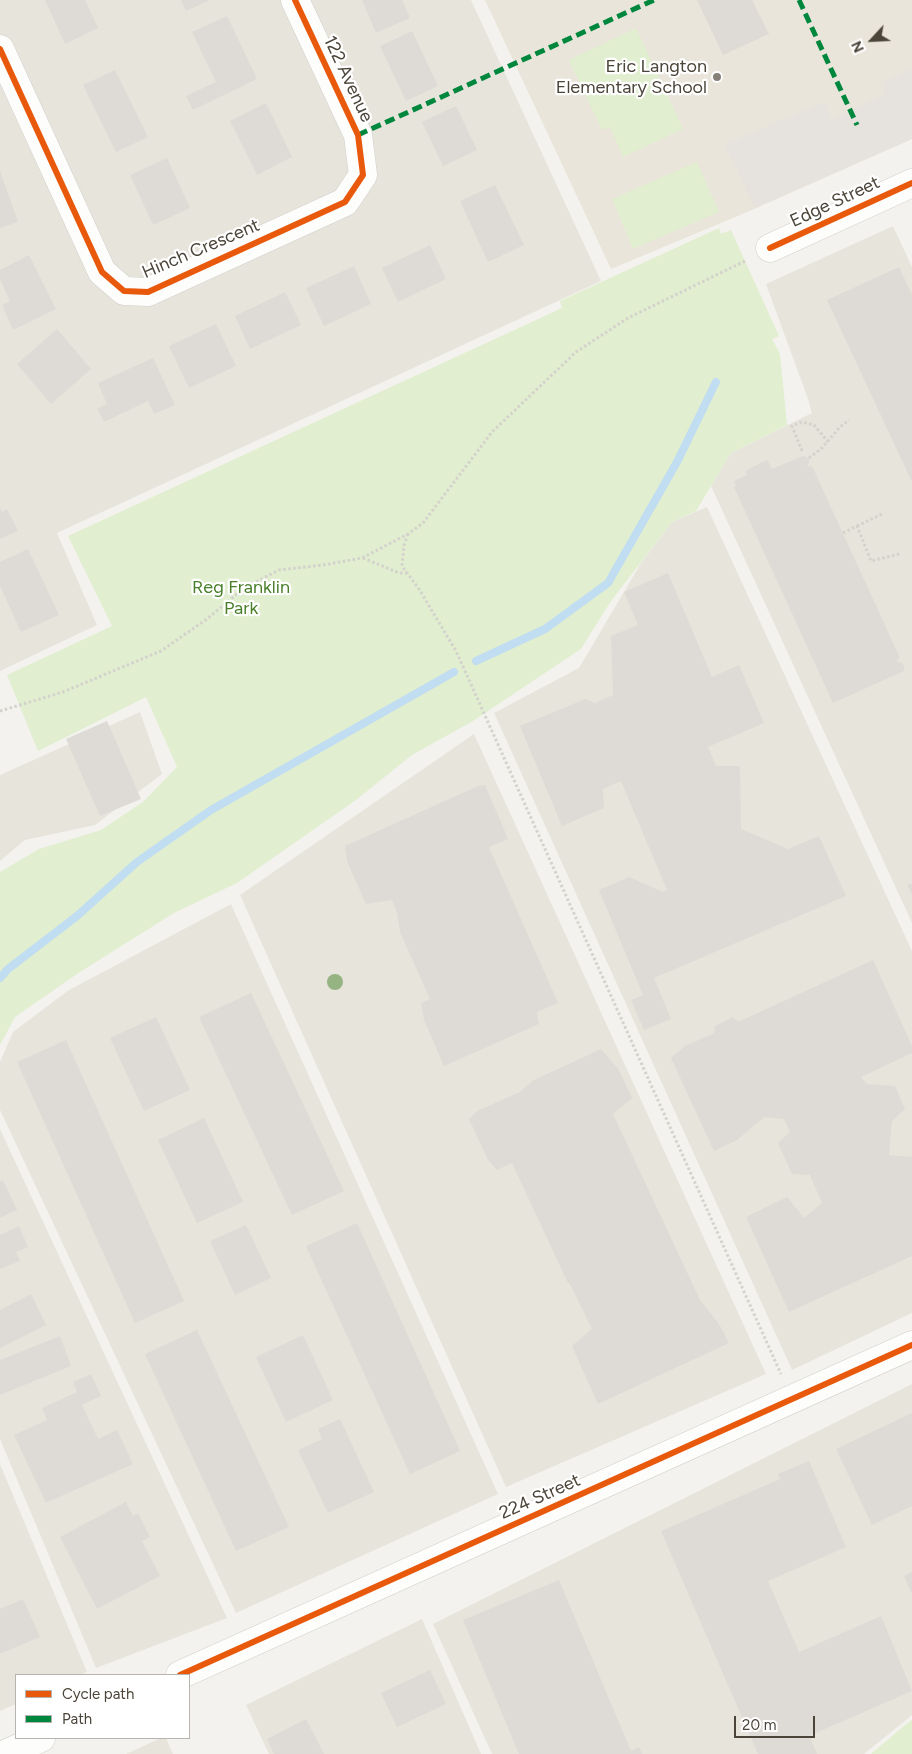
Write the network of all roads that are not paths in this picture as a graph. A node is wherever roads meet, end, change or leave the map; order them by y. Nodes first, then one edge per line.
1 (295, 0) edge
2 (0, 49) edge
3 (363, 175) joint
4 (912, 182) edge
5 (770, 248) road end
6 (912, 1345) edge
7 (182, 1674) edge
8 (39, 1739) edge
9 (5, 1754) edge

1 - 3 street, 122 Avenue
2 - 3 street, Hinch Crescent
4 - 5 street, Edge Street
6 - 7 street, 224 Street
8 - 9 street

